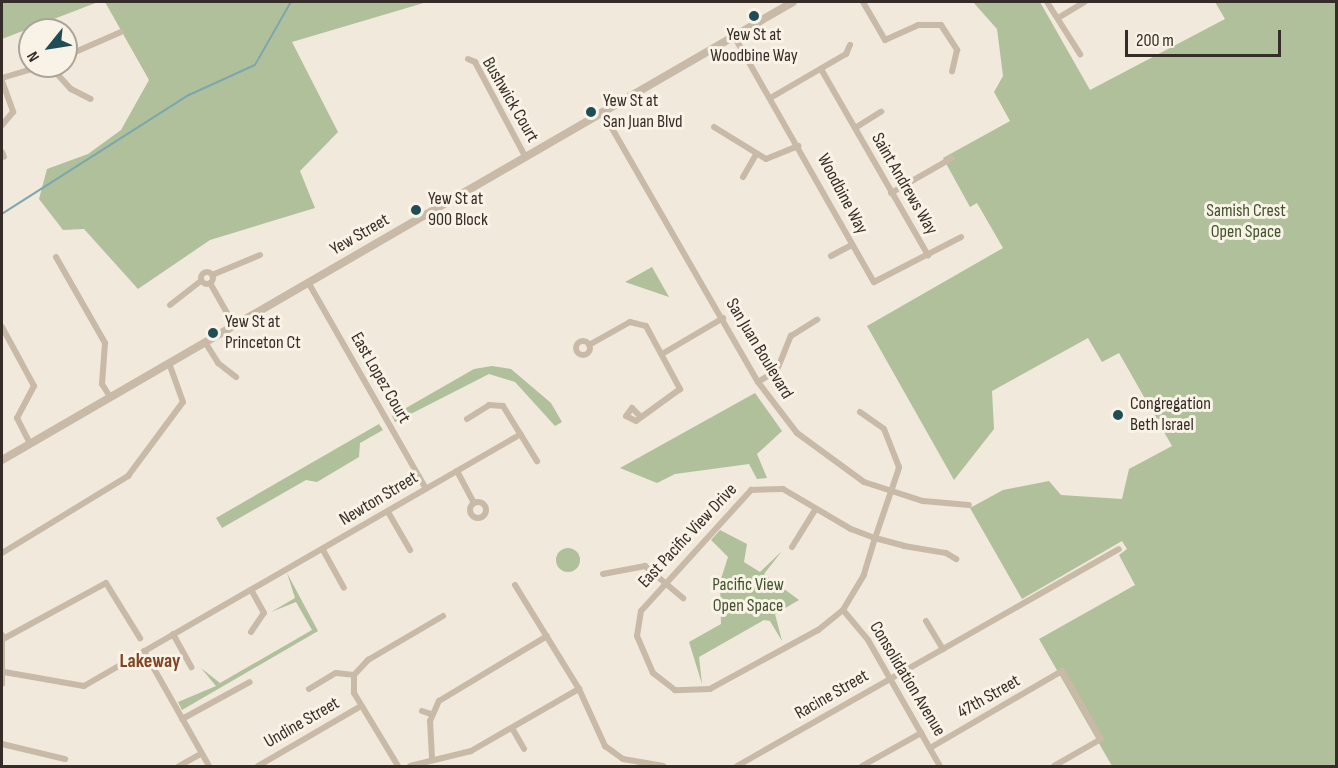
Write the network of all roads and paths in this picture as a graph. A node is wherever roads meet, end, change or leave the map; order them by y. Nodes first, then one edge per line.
1 (793, 2) edge
2 (863, 2) edge
3 (1047, 2) edge
4 (1085, 2) edge
5 (1058, 18) junction
6 (122, 32) dead end
7 (734, 36) junction
8 (850, 45) dead end
9 (78, 51) edge
10 (1080, 54) dead end
11 (468, 59) dead end
12 (821, 69) junction
13 (952, 71) dead end
14 (18, 74) edge
15 (61, 78) edge
16 (2, 80) edge
17 (772, 97) junction
18 (91, 99) dead end
19 (602, 111) junction
20 (881, 112) dead end
21 (2, 125) edge
22 (714, 127) dead end
23 (855, 128) junction
24 (799, 146) junction
25 (525, 156) junction
26 (755, 156) junction
27 (952, 158) dead end
28 (743, 177) dead end
29 (891, 193) junction
30 (961, 237) dead end
31 (852, 245) junction
32 (260, 255) dead end
33 (928, 255) junction
34 (831, 256) dead end
35 (56, 257) dead end
36 (212, 275) junction
37 (201, 281) junction
38 (308, 282) junction
39 (210, 283) junction
40 (170, 305) dead end
41 (723, 318) junction
42 (817, 321) dead end
43 (234, 325) junction
44 (2, 327) edge
45 (205, 342) junction
46 (589, 345) dead end
47 (662, 354) junction
48 (169, 363) junction
49 (236, 377) dead end
50 (758, 382) junction
51 (110, 397) junction
52 (860, 412) dead end
53 (639, 415) dead end
54 (467, 418) dead end
55 (521, 434) junction
56 (30, 444) junction
57 (2, 460) edge
58 (537, 460) dead end
59 (457, 471) junction
60 (426, 489) junction
61 (890, 493) junction
62 (474, 503) dead end
63 (969, 505) dead end
64 (815, 510) junction
65 (388, 512) junction
66 (875, 538) junction
67 (792, 547) dead end
68 (1119, 549) dead end
69 (322, 550) junction
70 (410, 550) dead end
71 (2, 553) edge
72 (956, 559) dead end
73 (603, 574) dead end
74 (666, 581) junction
75 (515, 585) dead end
76 (344, 588) dead end
77 (251, 591) junction
78 (683, 598) dead end
79 (843, 610) junction
80 (443, 616) dead end
81 (926, 621) dead end
82 (250, 632) dead end
83 (173, 634) junction
84 (547, 636) junction
85 (2, 637) edge
86 (140, 638) dead end
87 (943, 649) junction
88 (144, 651) junction
89 (191, 667) dead end
90 (4, 672) junction
91 (354, 675) junction
92 (891, 679) junction
93 (250, 682) dead end
94 (2, 684) edge
95 (309, 689) dead end
96 (579, 689) junction
97 (361, 706) junction
98 (422, 711) dead end
99 (431, 714) junction
100 (182, 719) junction
101 (512, 728) junction
102 (921, 733) junction
103 (2, 744) edge
104 (930, 748) junction
105 (524, 749) dead end
106 (202, 753) junction
107 (452, 757) junction
108 (432, 758) junction
109 (65, 759) dead end
110 (627, 764) edge
111 (179, 766) edge
112 (209, 766) edge
113 (258, 766) edge
114 (398, 766) edge
115 (410, 766) edge
116 (454, 766) edge
117 (663, 766) edge
118 (737, 766) edge
119 (862, 766) edge
120 (940, 766) edge
121 (1054, 766) edge

1 - 7 street, Yew Street
2 - 13 street
3 - 5 street
4 - 5 street
5 - 10 street
6 - 9 street
7 - 17 street, Woodbine Way
7 - 19 street, Yew Street
8 - 12 street
11 - 25 street, Bushwick Court
12 - 17 street
12 - 23 street, Saint Andrews Way
14 - 16 street
15 - 18 street
16 - 21 street
17 - 24 street, Woodbine Way
19 - 25 street, Yew Street
19 - 41 street, San Juan Boulevard
20 - 23 street, Saint Andrews Way
22 - 26 street
23 - 29 street, Saint Andrews Way
24 - 26 street
24 - 31 street, Woodbine Way
25 - 38 street, Yew Street
26 - 28 street
27 - 29 street
29 - 33 street, Saint Andrews Way
30 - 33 street, Woodbine Way
31 - 33 street, Woodbine Way
31 - 34 street
32 - 36 street
35 - 51 street
36 - 37 street
36 - 39 street
37 - 39 street
37 - 40 street
38 - 43 street, Yew Street
38 - 60 street, East Lopez Court
39 - 43 street
41 - 47 street
41 - 50 street, San Juan Boulevard
42 - 50 street
43 - 45 street, Yew Street
44 - 56 street
45 - 48 street, Yew Street
45 - 49 street
46 - 47 street
47 - 53 street
48 - 51 street, Yew Street
48 - 71 street
50 - 61 street, San Juan Boulevard
51 - 56 street, Yew Street
52 - 61 street
54 - 55 street
55 - 58 street
55 - 59 street, Newton Street
56 - 57 street, Yew Street
59 - 60 street, Newton Street
59 - 62 street
60 - 65 street, Newton Street
61 - 63 street, San Juan Boulevard
61 - 66 street
64 - 66 street, East Pacific View Drive
64 - 67 street
64 - 74 street, East Pacific View Drive
65 - 69 street, Newton Street
65 - 70 street
66 - 72 street, East Pacific View Drive
66 - 79 street
68 - 87 street, Racine Street
69 - 76 street
69 - 77 street, Newton Street
73 - 74 street
74 - 78 street
74 - 79 street, East Pacific View Drive
75 - 84 street
77 - 82 street
77 - 83 street, Newton Street
79 - 92 street, Consolidation Avenue
80 - 91 street
81 - 87 street
83 - 88 street, Newton Street
83 - 89 street
84 - 96 street
84 - 99 street
85 - 86 street
85 - 90 street
87 - 92 street, Racine Street
88 - 90 street, Newton Street
88 - 100 street
90 - 94 street
91 - 95 street
91 - 97 street
92 - 102 street, Consolidation Avenue
92 - 118 street, Racine Street
93 - 100 street
96 - 101 street
96 - 110 street
97 - 113 street, Undine Street
97 - 114 street
98 - 99 street
99 - 108 street
100 - 106 street
101 - 105 street
101 - 107 street
102 - 104 street, Consolidation Avenue
102 - 119 street
103 - 109 street
104 - 120 street, Consolidation Avenue
104 - 121 street, 47th Street
106 - 111 street
106 - 112 street
107 - 108 street
107 - 116 street
108 - 115 street
110 - 117 street

